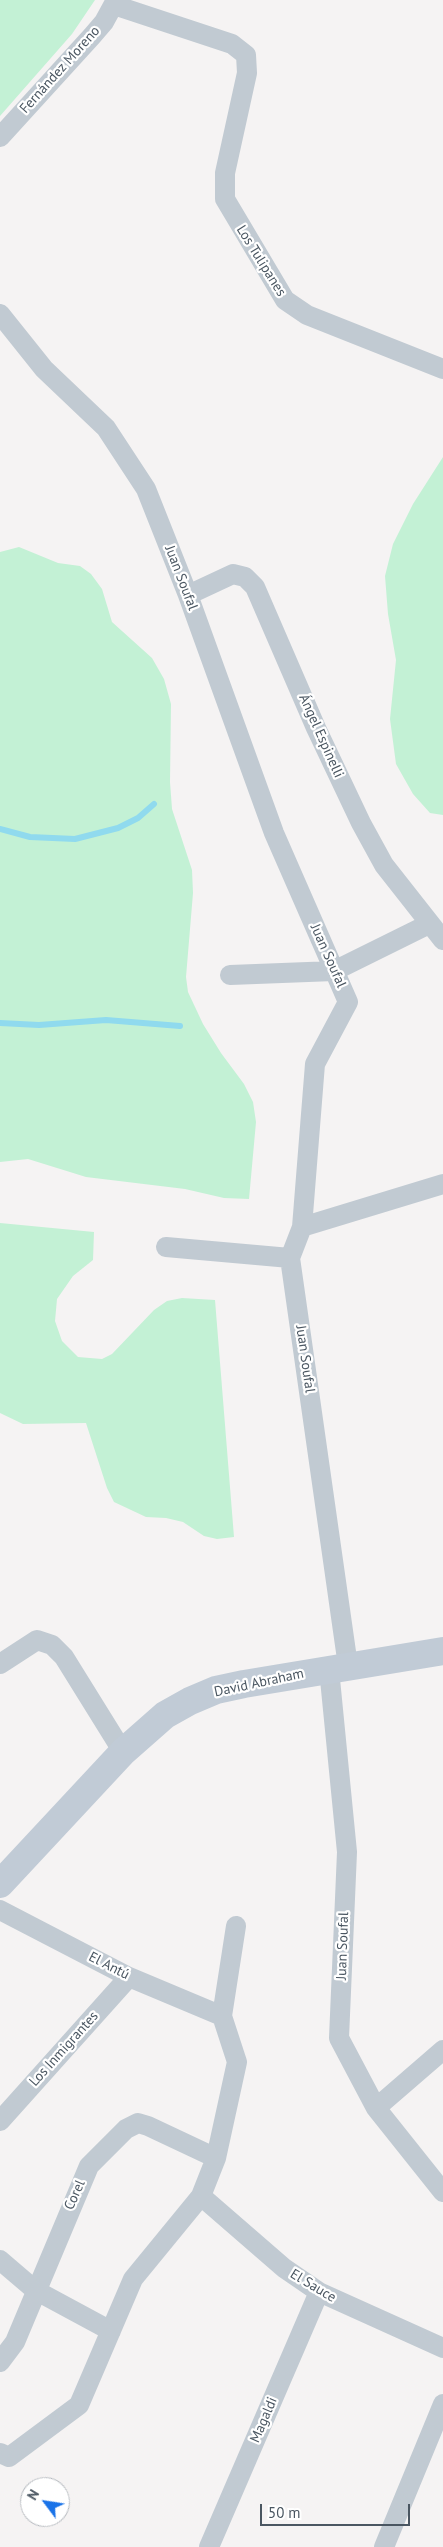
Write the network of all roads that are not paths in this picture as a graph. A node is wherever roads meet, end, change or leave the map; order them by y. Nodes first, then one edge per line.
1 (115, 3) edge
2 (0, 137) edge
3 (0, 314) edge
4 (443, 368) edge
5 (188, 595) junction
6 (429, 924) junction
7 (443, 940) edge
8 (334, 971) junction
9 (230, 975) dead end
10 (443, 1184) edge
11 (302, 1226) junction
12 (166, 1247) dead end
13 (290, 1258) junction
14 (443, 1650) edge
15 (0, 1664) edge
16 (338, 1668) junction
17 (123, 1752) junction
18 (0, 1884) edge
19 (0, 1910) edge
20 (236, 1926) dead end
21 (129, 1976) junction
22 (222, 2016) junction
23 (443, 2050) edge
24 (376, 2108) junction
25 (0, 2121) edge
26 (216, 2158) junction
27 (443, 2192) edge
28 (202, 2196) junction
29 (0, 2260) edge
30 (35, 2290) junction
31 (319, 2292) junction
32 (111, 2331) junction
33 (443, 2348) edge
34 (0, 2362) edge
35 (443, 2404) edge
36 (0, 2453) edge
37 (210, 2547) edge
38 (384, 2547) edge

1 - 2 street, Fernández Moreno
1 - 4 street, Los Tulipanes
3 - 5 street, Juan Soufal
5 - 6 street, Ángel Espinelli
5 - 8 street, Juan Soufal
6 - 7 street, Ángel Espinelli
6 - 8 street
8 - 9 street
8 - 11 street, Juan Soufal
10 - 11 street
11 - 13 street, Juan Soufal
12 - 13 street
13 - 16 street, Juan Soufal
14 - 16 main road, David Abraham
15 - 17 street
16 - 17 main road, David Abraham
16 - 24 street, Juan Soufal
17 - 18 main road, David Abraham
19 - 21 street, El Antú
20 - 22 street
21 - 22 street, El Antú
21 - 25 street, Los Inmigrantes
22 - 26 street
23 - 24 street
24 - 27 street, Juan Soufal
26 - 28 street
26 - 30 street, Corel
28 - 31 street, El Sauce
28 - 32 street
29 - 30 street
30 - 32 street
30 - 34 street, Corel
31 - 33 street, El Sauce
31 - 37 street, Magaldi
32 - 36 street
35 - 38 street

